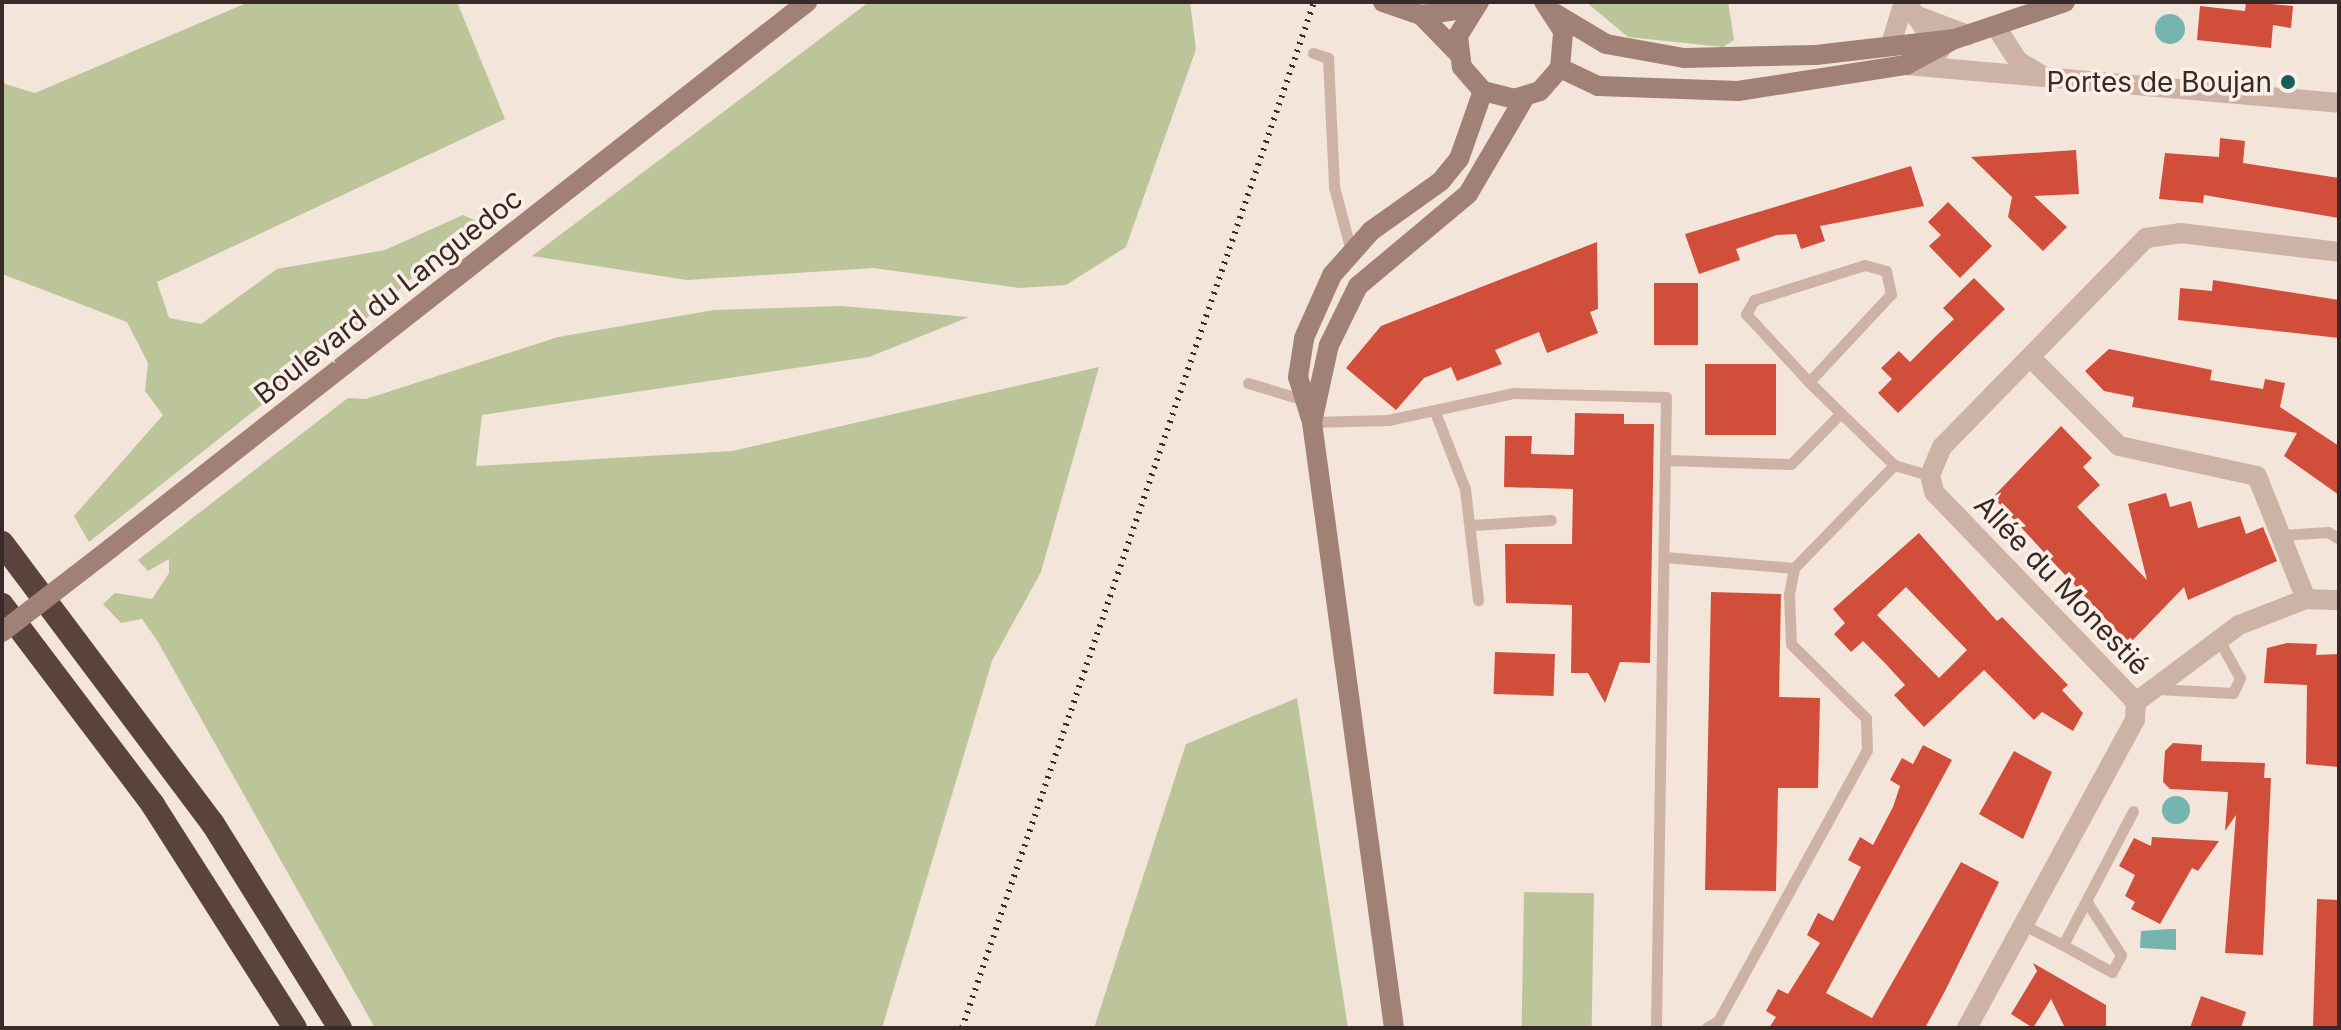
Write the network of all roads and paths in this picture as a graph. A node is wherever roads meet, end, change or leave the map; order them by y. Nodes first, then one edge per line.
1 (807, 2) edge
2 (1383, 2) edge
3 (2065, 2) edge
4 (1475, 5) edge
5 (1908, 6) edge
6 (1550, 8) edge
7 (1414, 13) junction
8 (1996, 27) junction
9 (1947, 40) junction
10 (1891, 44) junction
11 (1457, 52) junction
12 (1313, 53) dead end
13 (1906, 65) junction
14 (1560, 68) junction
15 (1975, 72) junction
16 (2044, 77) junction
17 (1483, 91) junction
18 (1525, 97) junction
19 (2339, 103) edge
20 (1351, 251) junction
21 (2339, 252) edge
22 (2032, 359) junction
23 (1809, 382) junction
24 (1248, 383) dead end
25 (1301, 399) junction
26 (1435, 412) junction
27 (1840, 414) junction
28 (1312, 422) junction
29 (1668, 460) junction
30 (1894, 465) junction
31 (1930, 475) junction
32 (1551, 520) dead end
33 (1472, 525) junction
34 (2280, 535) junction
35 (2339, 539) edge
36 (2, 543) edge
37 (1665, 557) junction
38 (1794, 568) junction
39 (2306, 599) junction
40 (1478, 600) dead end
41 (2339, 600) edge
42 (2, 605) edge
43 (2, 632) edge
44 (2219, 640) junction
45 (2144, 695) junction
46 (2133, 811) dead end
47 (2087, 902) junction
48 (2024, 925) junction
49 (2063, 945) junction
50 (295, 1028) edge
51 (340, 1028) edge
52 (1394, 1028) edge
53 (1656, 1028) edge
54 (1706, 1028) edge
55 (1967, 1028) edge

1 - 43 street, Boulevard du Languedoc, bridge
2 - 7 street
3 - 8 street
4 - 7 street
4 - 11 street
5 - 9 street
5 - 9 street
5 - 10 street
6 - 10 street
6 - 14 street
7 - 11 street
8 - 9 street
8 - 16 street
9 - 10 street
9 - 13 street
9 - 15 street
11 - 17 street
12 - 20 lane
13 - 14 street
13 - 15 street
14 - 18 street
15 - 16 street
16 - 19 street
17 - 18 street
17 - 20 street
18 - 28 street
20 - 25 street
21 - 22 street
22 - 31 street
22 - 34 street
23 - 23 lane
23 - 27 lane
24 - 25 lane
25 - 28 street
26 - 28 lane
26 - 29 lane
26 - 33 lane
27 - 29 lane
27 - 30 lane
28 - 52 street
29 - 37 lane
30 - 31 lane
30 - 38 lane
31 - 45 street, Allée du Monestié
32 - 33 lane
33 - 40 lane
34 - 35 lane
34 - 39 street
36 - 51 highway
37 - 38 lane
37 - 53 lane
38 - 54 lane
39 - 41 street
39 - 44 street
42 - 50 highway
44 - 45 street
44 - 45 lane
45 - 48 street, Allée du Monestié
46 - 47 lane
47 - 49 lane
47 - 49 lane
48 - 49 lane
48 - 55 street, Allée du Monestié

